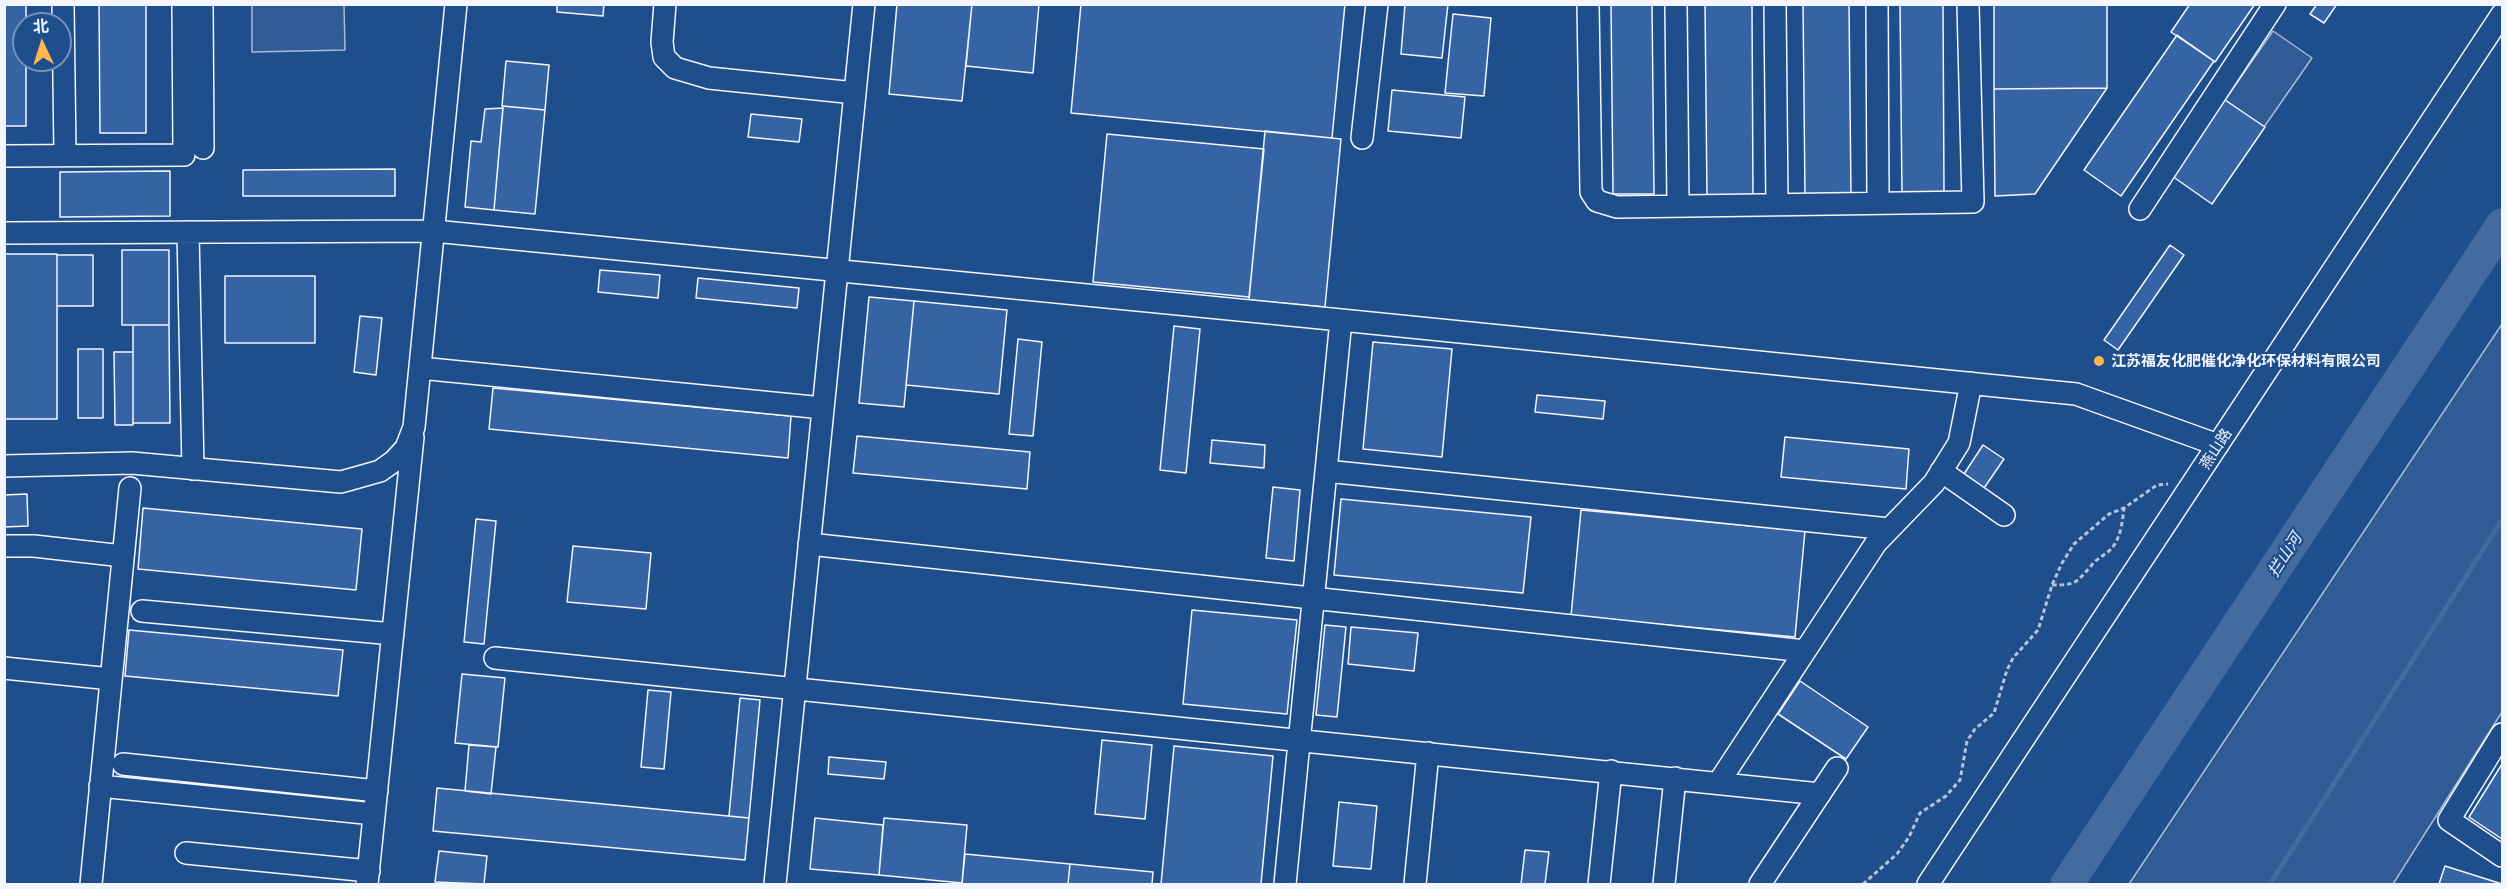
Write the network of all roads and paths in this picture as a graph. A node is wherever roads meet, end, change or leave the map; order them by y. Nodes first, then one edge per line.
1 (63, 4) edge
2 (183, 4) edge
3 (202, 4) edge
4 (456, 4) edge
5 (665, 4) edge
6 (864, 4) edge
7 (1377, 4) edge
8 (1588, 4) edge
9 (1676, 4) edge
10 (1775, 4) edge
11 (1877, 4) edge
12 (1968, 4) edge
13 (2275, 4) edge
14 (2502, 14) edge
15 (855, 93) junction
16 (1362, 138) dead end
17 (203, 148) dead end
18 (66, 155) junction
19 (4, 156) edge
20 (1878, 203) junction
21 (1777, 204) junction
22 (1678, 206) junction
23 (2140, 209) dead end
24 (434, 231) junction
25 (188, 232) junction
26 (4, 233) edge
27 (837, 270) junction
28 (1341, 320) junction
29 (420, 368) junction
30 (1971, 383) junction
31 (823, 408) junction
32 (414, 427) junction
33 (2218, 445) junction
34 (4, 466) edge
35 (193, 469) junction
36 (1326, 471) junction
37 (1941, 471) junction
38 (2192, 486) junction
39 (130, 488) dead end
40 (2124, 508) junction
41 (2004, 515) dead end
42 (1889, 530) junction
43 (809, 544) junction
44 (4, 546) edge
45 (123, 556) junction
46 (2052, 585) junction
47 (1313, 598) junction
48 (142, 610) dead end
49 (393, 634) junction
50 (1805, 651) junction
51 (495, 658) dead end
52 (4, 669) edge
53 (111, 679) junction
54 (794, 688) junction
55 (2502, 734) edge
56 (1299, 740) junction
57 (1428, 753) junction
58 (123, 764) dead end
59 (1837, 768) dead end
60 (1611, 771) junction
61 (1675, 778) junction
62 (1719, 782) junction
63 (100, 786) junction
64 (377, 791) junction
65 (1820, 794) junction
66 (374, 814) junction
67 (186, 853) dead end
68 (2502, 856) edge
69 (368, 878) edge
70 (91, 885) edge
71 (774, 885) edge
72 (1285, 885) edge
73 (1415, 885) edge
74 (1599, 885) edge
75 (1664, 885) edge
76 (1760, 885) edge
77 (1863, 885) edge
78 (1928, 885) edge

1 - 18 street
2 - 18 street
3 - 17 street
4 - 24 street
5 - 15 street
6 - 15 street
7 - 16 street
8 - 22 street
9 - 22 street
10 - 21 street
11 - 20 street
12 - 20 street
13 - 23 street
14 - 33 street, 燕山路
15 - 27 street
18 - 19 street
20 - 21 street
21 - 22 street
24 - 25 street
24 - 27 street
24 - 29 street
25 - 26 street
25 - 35 street
27 - 28 street
27 - 31 street
28 - 30 street
28 - 36 street
29 - 31 street
29 - 32 street
30 - 33 street
30 - 37 street
31 - 43 street
32 - 35 street
32 - 49 street
33 - 38 street, 燕山路
34 - 35 street
36 - 42 street
36 - 47 street
37 - 41 street
37 - 42 street
38 - 40 path
38 - 78 street, 燕山路
39 - 45 street
40 - 46 path
40 - 46 path
42 - 50 street
43 - 47 street
43 - 54 street
44 - 45 street
45 - 53 street
46 - 77 path
47 - 50 street
47 - 56 street
48 - 49 street
49 - 64 street
50 - 62 street
51 - 54 street
52 - 53 street
53 - 63 street
54 - 56 street
54 - 71 street
55 - 68 street
56 - 57 street
56 - 72 street
57 - 60 street
57 - 73 street
58 - 64 street
59 - 65 street
60 - 61 street
60 - 74 street
61 - 62 street
61 - 75 street
62 - 65 street
63 - 66 street
63 - 70 street
64 - 66 street
65 - 76 street
66 - 69 street
67 - 69 street

